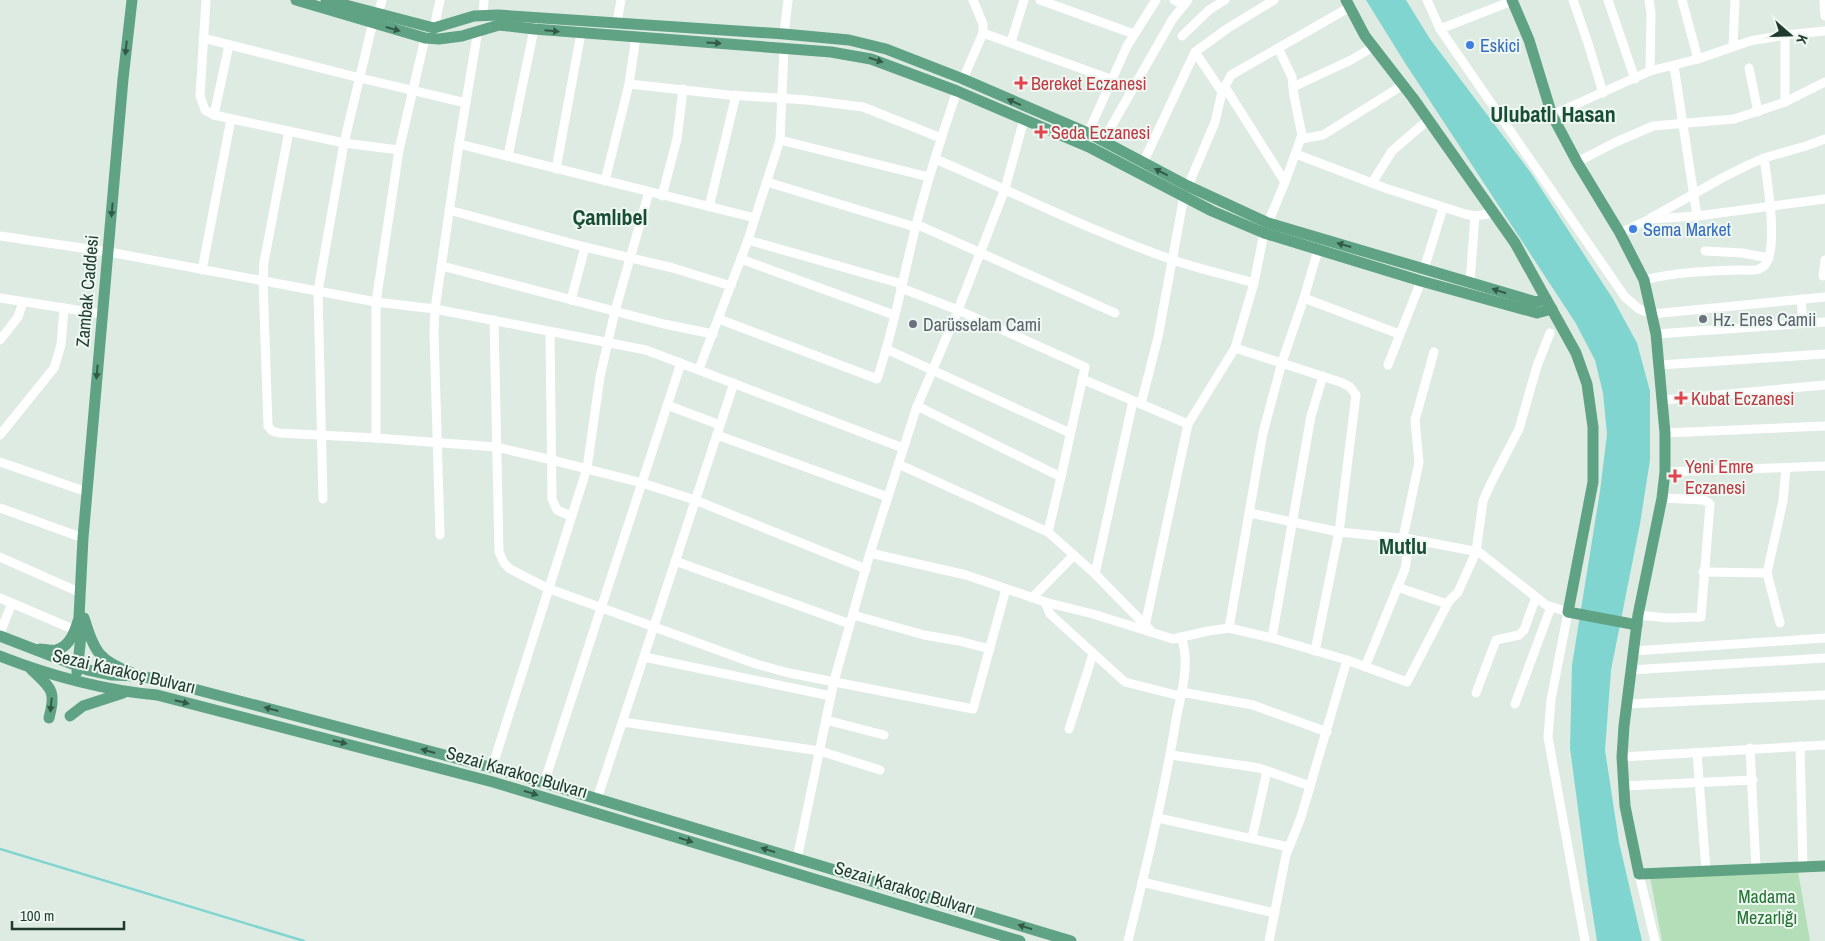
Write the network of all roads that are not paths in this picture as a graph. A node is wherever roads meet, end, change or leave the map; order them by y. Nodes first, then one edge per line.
1 (132, 0) edge
2 (206, 0) edge
3 (296, 0) edge
4 (326, 0) edge
5 (382, 0) edge
6 (440, 0) edge
7 (484, 0) edge
8 (621, 0) edge
9 (788, 0) edge
10 (973, 0) edge
11 (1024, 0) edge
12 (1040, 0) edge
13 (1156, 0) edge
14 (1174, 0) edge
15 (1225, 0) edge
16 (1274, 0) edge
17 (1428, 0) edge
18 (1512, 0) edge
19 (1573, 0) edge
20 (1608, 0) edge
21 (1649, 0) edge
22 (1682, 0) edge
23 (1735, 0) edge
24 (1824, 0) edge
25 (1186, 2) edge
26 (1348, 3) edge
27 (483, 14) junction
28 (1825, 16) edge
29 (375, 18) junction
30 (617, 22) junction
31 (434, 28) junction
32 (1440, 29) junction
33 (478, 30) junction
34 (534, 30) junction
35 (1825, 31) edge
36 (983, 32) junction
37 (581, 33) junction
38 (784, 34) junction
39 (1134, 34) junction
40 (1785, 35) junction
41 (1182, 36) dead end
42 (636, 37) junction
43 (203, 38) junction
44 (425, 38) junction
45 (1011, 42) junction
46 (228, 45) junction
47 (1734, 46) junction
48 (1374, 47) junction
49 (784, 48) junction
50 (1278, 48) junction
51 (1195, 52) junction
52 (1698, 59) junction
53 (1674, 66) junction
54 (1749, 68) dead end
55 (1650, 71) junction
56 (360, 78) junction
57 (1634, 79) junction
58 (963, 80) junction
59 (1113, 80) junction
60 (1825, 83) edge
61 (629, 84) junction
62 (1403, 85) junction
63 (1293, 87) junction
64 (683, 89) junction
65 (1223, 89) junction
66 (412, 90) junction
67 (957, 91) junction
68 (1603, 93) junction
69 (736, 95) junction
70 (783, 98) junction
71 (1785, 102) junction
72 (466, 103) junction
73 (1758, 112) junction
74 (214, 115) junction
75 (1552, 115) junction
76 (232, 119) junction
77 (1024, 119) junction
78 (1428, 120) junction
79 (1682, 123) junction
80 (289, 131) junction
81 (1088, 133) junction
82 (941, 138) junction
83 (1301, 139) junction
84 (1825, 139) edge
85 (780, 140) junction
86 (1103, 141) junction
87 (344, 143) junction
88 (459, 144) junction
89 (400, 150) junction
90 (1296, 154) junction
91 (508, 156) junction
92 (1764, 158) junction
93 (935, 159) junction
94 (1576, 162) junction
95 (1143, 163) junction
96 (556, 169) junction
97 (929, 177) junction
98 (605, 181) junction
99 (767, 182) junction
100 (1286, 182) junction
101 (1372, 183) junction
102 (1005, 189) junction
103 (1186, 191) junction
104 (649, 192) junction
105 (1694, 195) junction
106 (662, 196) junction
107 (1825, 199) edge
108 (1771, 206) junction
109 (709, 207) junction
110 (1443, 208) junction
111 (449, 210) junction
112 (1494, 213) junction
113 (1475, 216) junction
114 (1697, 216) junction
115 (755, 218) junction
116 (1650, 219) junction
117 (916, 225) junction
118 (1266, 228) junction
119 (1620, 233) junction
120 (0, 236) edge
121 (748, 240) junction
122 (585, 247) junction
123 (1318, 250) junction
124 (1705, 251) dead end
125 (109, 252) junction
126 (980, 253) junction
127 (631, 258) junction
128 (1769, 258) junction
129 (741, 259) junction
130 (1172, 260) junction
131 (1825, 260) edge
132 (442, 266) junction
133 (1424, 269) junction
134 (202, 270) junction
135 (1824, 276) dead end
136 (263, 280) junction
137 (1644, 280) junction
138 (1421, 281) junction
139 (1470, 282) junction
140 (1254, 283) junction
141 (731, 286) junction
142 (901, 286) junction
143 (318, 291) junction
144 (1825, 297) edge
145 (0, 298) edge
146 (1304, 298) junction
147 (1802, 299) junction
148 (571, 300) junction
149 (24, 302) junction
150 (376, 302) junction
151 (1549, 304) junction
152 (64, 308) junction
153 (435, 309) junction
154 (958, 310) junction
155 (615, 311) junction
156 (102, 314) junction
157 (1115, 314) dead end
158 (1652, 314) junction
159 (894, 315) junction
160 (719, 318) junction
161 (494, 320) junction
162 (1803, 322) junction
163 (1825, 322) edge
164 (550, 332) junction
165 (1550, 333) dead end
166 (713, 334) junction
167 (1399, 334) junction
168 (1656, 334) junction
169 (0, 340) edge
170 (608, 344) junction
171 (1235, 348) junction
172 (886, 349) junction
173 (1434, 352) dead end
174 (1825, 354) edge
175 (1282, 362) junction
176 (681, 363) junction
177 (1388, 364) dead end
178 (1660, 365) junction
179 (699, 369) junction
180 (933, 370) junction
181 (1323, 376) junction
182 (1082, 379) junction
183 (734, 383) junction
184 (1825, 385) edge
185 (1663, 400) junction
186 (1137, 402) junction
187 (667, 405) junction
188 (917, 406) junction
189 (1188, 424) junction
190 (720, 426) junction
191 (1825, 426) edge
192 (1070, 432) junction
193 (1665, 433) junction
194 (0, 435) edge
195 (322, 435) junction
196 (716, 435) junction
197 (376, 438) junction
198 (438, 442) junction
199 (496, 447) junction
200 (903, 448) junction
201 (552, 460) junction
202 (0, 462) edge
203 (898, 464) junction
204 (1825, 466) edge
205 (587, 468) junction
206 (1786, 468) junction
207 (1665, 472) junction
208 (1060, 477) junction
209 (642, 482) junction
210 (87, 492) junction
211 (888, 497) junction
212 (1662, 498) junction
213 (323, 499) dead end
214 (695, 500) junction
215 (0, 508) edge
216 (1250, 512) junction
217 (571, 516) junction
218 (1293, 522) junction
219 (1048, 532) junction
220 (1339, 532) junction
221 (440, 535) dead end
222 (83, 538) junction
223 (1407, 539) junction
224 (1476, 552) junction
225 (870, 553) junction
226 (1074, 555) junction
227 (0, 557) edge
228 (675, 561) junction
229 (866, 568) junction
230 (1703, 572) junction
231 (1767, 573) junction
232 (1095, 574) junction
233 (1397, 587) junction
234 (548, 588) junction
235 (1006, 589) junction
236 (82, 590) junction
237 (1536, 597) junction
238 (0, 598) edge
239 (1032, 598) junction
240 (1045, 602) junction
241 (12, 603) junction
242 (1447, 604) junction
243 (1551, 607) junction
244 (601, 608) junction
245 (1572, 613) junction
246 (81, 618) junction
247 (851, 620) junction
248 (1635, 621) junction
249 (1780, 623) dead end
250 (654, 627) junction
251 (1229, 628) junction
252 (1148, 629) junction
253 (75, 630) junction
254 (0, 634) edge
255 (1181, 637) junction
256 (1272, 638) junction
257 (1825, 638) edge
258 (29, 648) junction
259 (990, 649) junction
260 (1315, 651) junction
261 (1634, 651) junction
262 (1092, 654) junction
263 (0, 656) edge
264 (644, 657) junction
265 (1825, 658) edge
266 (1347, 660) junction
267 (28, 666) junction
268 (1365, 667) junction
269 (83, 668) junction
270 (1630, 670) junction
271 (139, 676) junction
272 (834, 681) junction
273 (79, 682) junction
274 (125, 692) junction
275 (1476, 693) dead end
276 (1181, 694) junction
277 (1825, 695) edge
278 (831, 696) junction
279 (1515, 704) dead end
280 (1626, 704) junction
281 (70, 716) dead end
282 (49, 718) dead end
283 (826, 720) junction
284 (623, 722) junction
285 (1069, 729) dead end
286 (1327, 732) junction
287 (884, 735) dead end
288 (1825, 745) edge
289 (1800, 746) junction
290 (1750, 748) junction
291 (820, 751) junction
292 (1696, 753) junction
293 (1170, 755) junction
294 (1622, 757) junction
295 (492, 768) junction
296 (880, 770) dead end
297 (1267, 771) junction
298 (1753, 780) junction
299 (544, 783) junction
300 (1699, 783) junction
301 (1310, 786) junction
302 (1623, 786) junction
303 (597, 799) junction
304 (1158, 818) junction
305 (1252, 838) junction
306 (1289, 847) junction
307 (797, 859) junction
308 (1803, 866) junction
309 (1825, 866) edge
310 (1756, 868) junction
311 (1706, 870) junction
312 (1640, 874) junction
313 (1142, 882) junction
314 (1275, 913) junction
315 (1020, 941) edge
316 (1071, 941) edge
317 (1128, 941) edge
318 (1269, 941) edge
319 (1585, 941) edge
320 (1655, 941) edge

1 -> 125 main road, Zambak Caddesi
2 - 43 street
3 - 29 main road
4 - 29 main road
5 - 29 street
6 - 31 street
7 - 27 street
8 - 30 street
9 - 38 street
10 - 36 street
11 - 45 street
12 - 39 street
13 - 39 street
14 - 25 street
15 - 41 street
16 - 51 street
17 - 32 street
18 - 32 street
18 - 75 main road
19 - 68 street
20 - 57 street
21 - 55 street
22 - 52 street
23 - 47 street
24 - 28 street
25 - 86 street
26 - 48 main road
26 - 50 street
27 - 30 main road
27 - 31 main road
29 - 31 main road
29 -> 44 main road
29 - 56 street
30 - 38 main road
32 - 158 street
33 - 34 main road
33 - 44 main road
33 - 72 street
34 -> 37 main road
34 - 91 street
35 - 40 street
36 - 45 street
36 - 58 street
37 - 42 main road
37 - 96 street
38 - 58 main road
39 - 59 street
40 - 47 street
40 - 71 street
42 -> 49 main road
42 - 61 street
43 - 46 street
43 - 74 street
44 - 66 street
45 - 59 street
46 - 56 street
46 - 74 street
47 - 52 street
48 - 62 main road
48 - 63 street
49 -> 67 main road
49 - 70 street
50 - 63 street
50 - 65 street
51 - 65 street
51 - 95 street
52 - 53 street
53 - 55 street
53 - 79 street
54 - 73 street
55 - 57 street
56 - 66 street
56 - 87 street
57 - 68 street
81 -> 58 main road
59 - 81 street
60 - 71 street
61 - 64 street
61 - 98 street
62 - 78 main road
62 - 83 street
63 - 83 street
64 - 69 street
64 - 106 street
65 - 100 street
65 - 103 street
66 - 72 street
66 - 89 street
67 - 77 main road
67 - 82 street
68 - 75 street
69 - 70 street
69 - 109 street
70 - 82 street
70 - 85 street
71 - 73 street
72 - 88 street
73 - 79 street
74 - 76 street
75 - 94 main road
76 - 80 street
76 - 134 street
77 - 102 street
77 - 103 main road
78 - 101 street
78 - 112 main road
79 - 94 street
79 - 105 street
80 - 87 street
80 - 136 street
81 - 86 main road
82 - 93 street
83 - 90 street
84 - 92 street
85 - 97 street
85 - 99 street
86 - 95 main road
87 - 89 street
87 - 143 street
88 - 91 street
88 - 111 street
89 - 150 street
90 - 100 street
90 - 101 street
91 - 96 street
92 - 105 street
92 - 108 street
93 - 97 street
93 - 102 street
94 - 119 main road
103 -> 95 main road
96 - 98 street
97 - 117 street
98 - 104 street
99 - 115 street
99 - 117 street
100 - 118 street
101 - 110 street
102 - 126 street
102 - 130 street
103 - 118 main road
103 - 130 street
104 - 106 street
104 - 127 street
105 - 114 street
105 - 116 street
106 - 109 street
107 - 108 street
108 - 114 street
108 - 128 street
109 - 115 street
110 - 113 street
110 - 133 street
111 - 122 street
111 - 132 street
112 - 113 street
112 - 151 main road
113 - 139 street
114 - 116 street
115 - 121 street
116 - 119 street
117 - 126 street
117 - 142 street
118 - 123 main road
133 -> 118 main road
118 - 140 street
119 - 137 main road
120 - 125 street
121 - 129 street
121 - 142 street
122 - 127 street
122 - 148 street
123 - 138 main road
123 - 146 street
124 - 128 street
125 - 134 street
125 - 156 main road, Zambak Caddesi
126 - 154 street
126 - 157 street
127 - 141 street
127 - 155 street
128 - 137 street
129 - 141 street
129 - 159 street
130 - 140 street
130 - 186 street
131 - 135 street
132 - 148 street
132 - 153 street
133 - 139 main road
134 - 136 street
136 - 143 street
136 - 195 street
137 - 158 main road
138 - 151 main road
138 - 167 street
151 -> 139 main road
140 - 171 street
141 - 160 street
142 - 154 street
142 - 159 street
143 - 150 street
143 - 195 street
144 - 147 street
145 - 149 street
146 - 167 street
146 - 175 street
147 - 158 street
147 - 162 street
148 - 155 street
149 - 152 street
149 - 169 street
150 - 153 street
150 - 197 street
151 - 245 main road
152 - 156 street
152 - 194 street
153 - 161 street
153 - 198 street
154 - 180 street
154 - 182 street
155 - 166 street
155 - 170 street
156 -> 210 main road, Zambak Caddesi
158 - 168 main road
159 - 172 street
160 - 166 street
160 - 172 street
161 - 164 street
161 - 199 street
162 - 163 street
162 - 168 street
164 - 170 street
164 - 201 street
165 - 224 street
166 - 179 street
167 - 177 street
168 - 178 main road
170 - 176 street
170 - 205 street
171 - 175 street
171 - 189 street
172 - 180 street
173 - 223 street
174 - 178 street
175 - 181 street
175 - 216 street
176 - 179 street
176 - 187 street
178 - 185 main road
179 - 183 street
180 - 188 street
180 - 192 street
181 - 218 street
181 - 220 street
182 - 186 street
182 - 192 street
183 - 190 street
183 - 200 street
184 - 185 street
185 - 193 main road
186 - 189 street
186 - 232 street
187 - 190 street
187 - 209 street
188 - 200 street
188 - 208 street
189 - 252 street
190 - 196 street
191 - 193 street
192 - 208 street
193 - 207 main road
195 - 197 street
195 - 213 street
196 - 211 street
196 - 214 street
197 - 198 street
198 - 199 street
198 - 221 street
199 - 201 street
199 - 234 street
200 - 203 street
201 - 205 street
201 - 217 street
202 - 210 street
203 - 211 street
203 - 219 street
204 - 206 street
205 - 209 street
205 - 217 street
206 - 207 street
206 - 231 street
207 - 212 main road
208 - 219 street
209 - 214 street
209 - 244 street
210 - 222 main road, Zambak Caddesi
211 - 225 street
212 - 230 street
212 - 248 main road
214 - 228 street
214 - 229 street
215 - 222 street
216 - 218 street
216 - 251 street
217 - 234 street
218 - 220 street
218 - 256 street
219 - 226 street
220 - 223 street
220 - 260 street
222 - 236 main road, Zambak Caddesi
223 - 224 street
223 - 233 street
224 - 237 street
224 - 242 street
225 - 229 street
225 - 235 street
226 - 232 street
226 - 239 street
227 - 236 street
228 - 247 street
228 - 250 street
229 - 247 street
230 - 231 street
230 - 248 street
231 - 249 street
232 - 252 street
233 - 242 street
233 - 268 street
234 - 244 street
234 - 295 street
235 - 239 street
235 - 259 street
236 - 246 main road, Zambak Caddesi
237 - 243 street
237 - 275 street
238 - 241 street
239 - 240 street
240 - 252 street
240 - 262 street
241 - 253 street
241 - 254 street
242 - 268 street
243 - 245 street
243 - 279 street
244 - 250 street
244 - 299 street
245 - 248 main road
245 - 319 street
246 - 253 main road
246 - 269 main road
246 - 271 main road
247 - 259 street
247 - 272 street
248 - 261 main road
250 - 264 street
250 - 272 street
251 - 255 street
251 - 256 street
252 - 255 street
253 - 258 main road
254 - 258 main road
255 - 276 street
256 - 260 street
257 - 261 street
258 - 269 main road
259 - 272 street
260 - 266 street
261 - 270 main road
262 - 276 street
262 - 285 street
263 - 267 main road, Sezai Karakoç Bulvarı
264 - 278 street
264 - 284 street
265 - 270 street
266 - 268 street
266 - 286 street
267 - 273 main road, Sezai Karakoç Bulvarı
267 -> 282 main road
269 - 271 main road
269 - 273 main road
270 - 280 main road
295 -> 271 main road
272 - 278 street
273 - 274 main road, Sezai Karakoç Bulvarı
274 - 281 main road
274 -> 315 main road, Sezai Karakoç Bulvarı
276 - 286 street
276 - 293 street
277 - 280 street
278 - 283 street
280 - 294 main road
283 - 287 street
283 - 291 street
284 - 291 street
284 - 303 street
286 - 301 street
288 - 289 street
289 - 290 street
289 - 308 street
290 - 292 street
290 - 298 street
291 - 296 street
291 - 307 street
292 - 294 street
292 - 300 street
293 - 297 street
293 - 304 street
294 - 302 main road
295 - 299 main road
297 - 301 street
297 - 305 street
298 - 300 street
298 - 310 street
299 - 303 main road
300 - 302 street
300 - 311 street
301 - 306 street
302 - 312 main road
307 -> 303 main road
304 - 305 street
304 - 313 street
305 - 306 street
306 - 314 street
316 -> 307 main road
308 - 309 main road
308 - 310 main road
310 - 311 main road
311 - 312 main road
312 - 320 street
313 - 314 street
313 - 317 street
314 - 318 street

